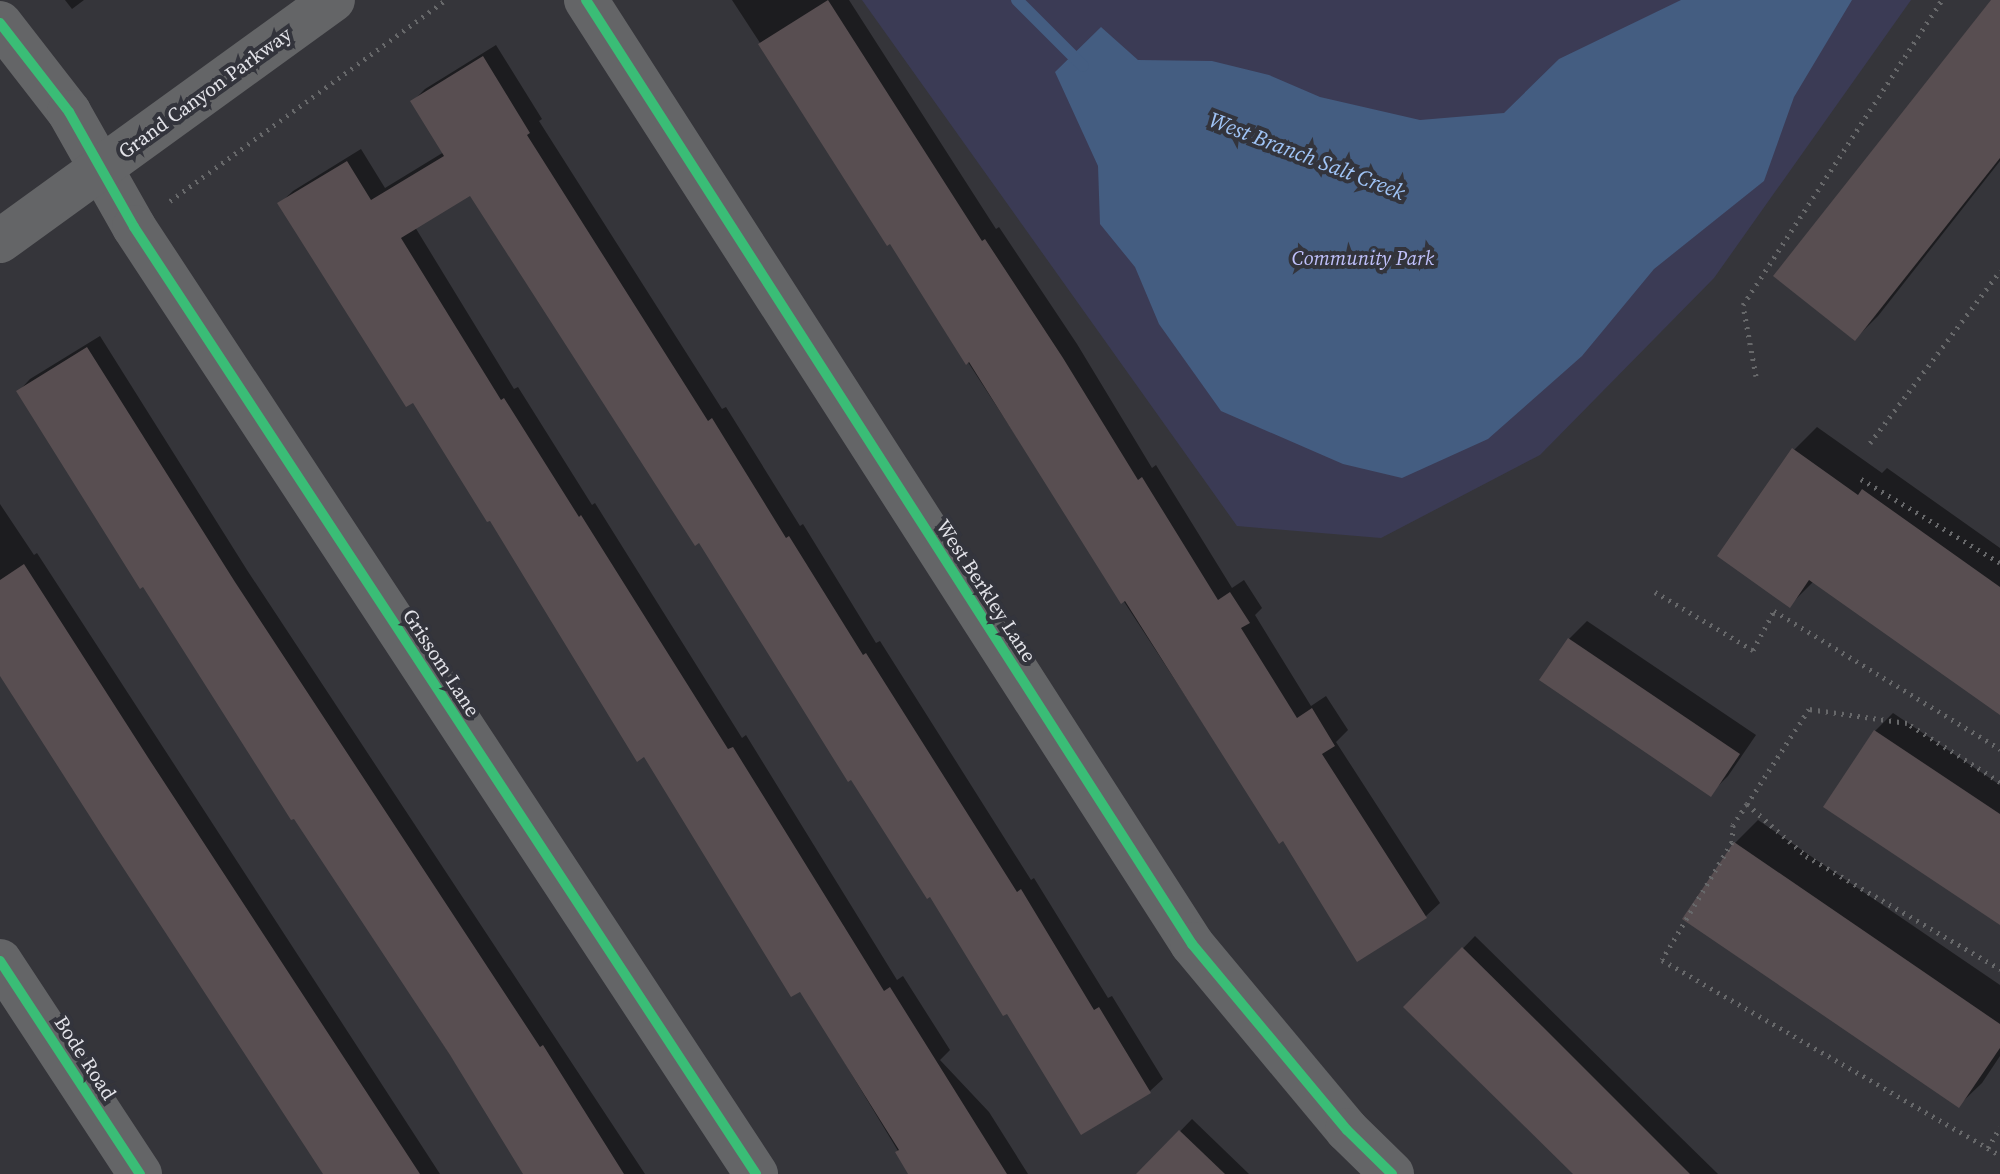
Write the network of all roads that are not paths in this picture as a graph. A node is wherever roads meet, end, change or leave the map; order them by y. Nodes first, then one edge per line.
1 (333, 0) edge
2 (586, 0) edge
3 (0, 23) edge
4 (100, 169) junction
5 (0, 241) edge
6 (0, 961) edge
7 (140, 1174) edge
8 (756, 1174) edge
9 (1392, 1174) edge

1 - 4 street, Grand Canyon Parkway
2 - 9 street, West Berkley Lane
3 - 4 street, Grissom Lane
4 - 5 street, Grand Canyon Parkway
4 - 8 street, Grissom Lane
6 - 7 street, Bode Road

